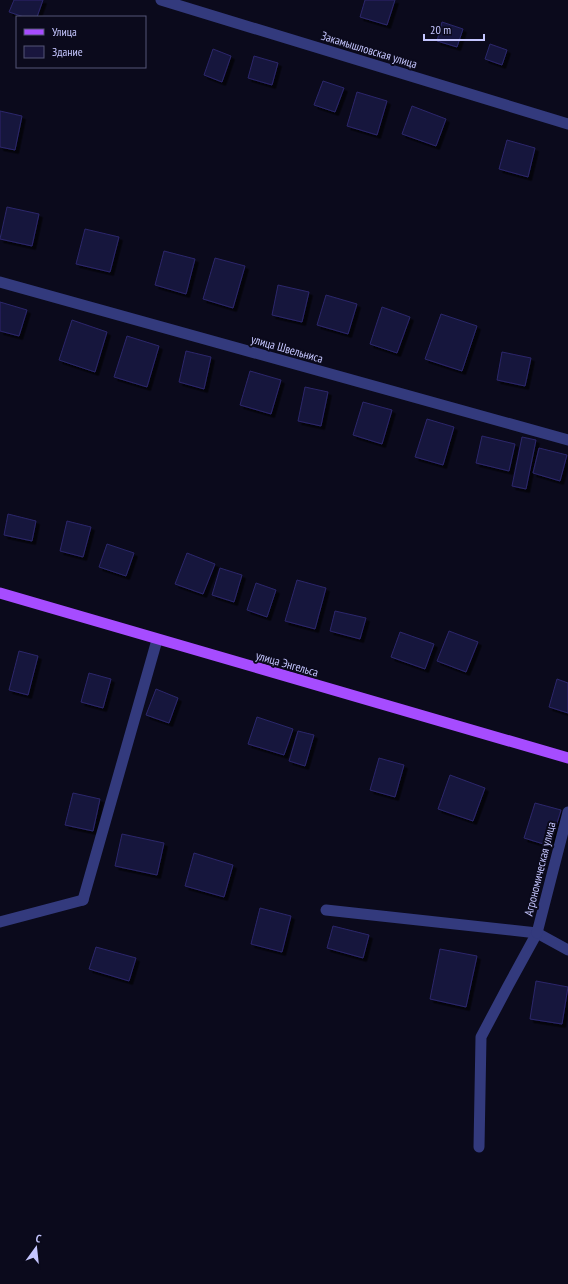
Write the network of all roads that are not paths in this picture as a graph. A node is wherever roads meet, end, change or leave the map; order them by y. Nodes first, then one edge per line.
1 (161, 0) edge
2 (568, 124) edge
3 (0, 282) edge
4 (568, 440) edge
5 (0, 593) edge
6 (157, 640) junction
7 (568, 758) edge
8 (568, 812) edge
9 (326, 910) dead end
10 (0, 922) edge
11 (537, 933) junction
12 (568, 950) edge
13 (479, 1147) dead end

1 - 2 street, Закамышловская улица
3 - 4 street, улица Швельниса
5 - 6 main road, улица Энгельса
6 - 7 main road, улица Энгельса
6 - 10 street
8 - 11 street, Агрономическая улица
9 - 11 street
11 - 12 street
11 - 13 street, Агрономическая улица

